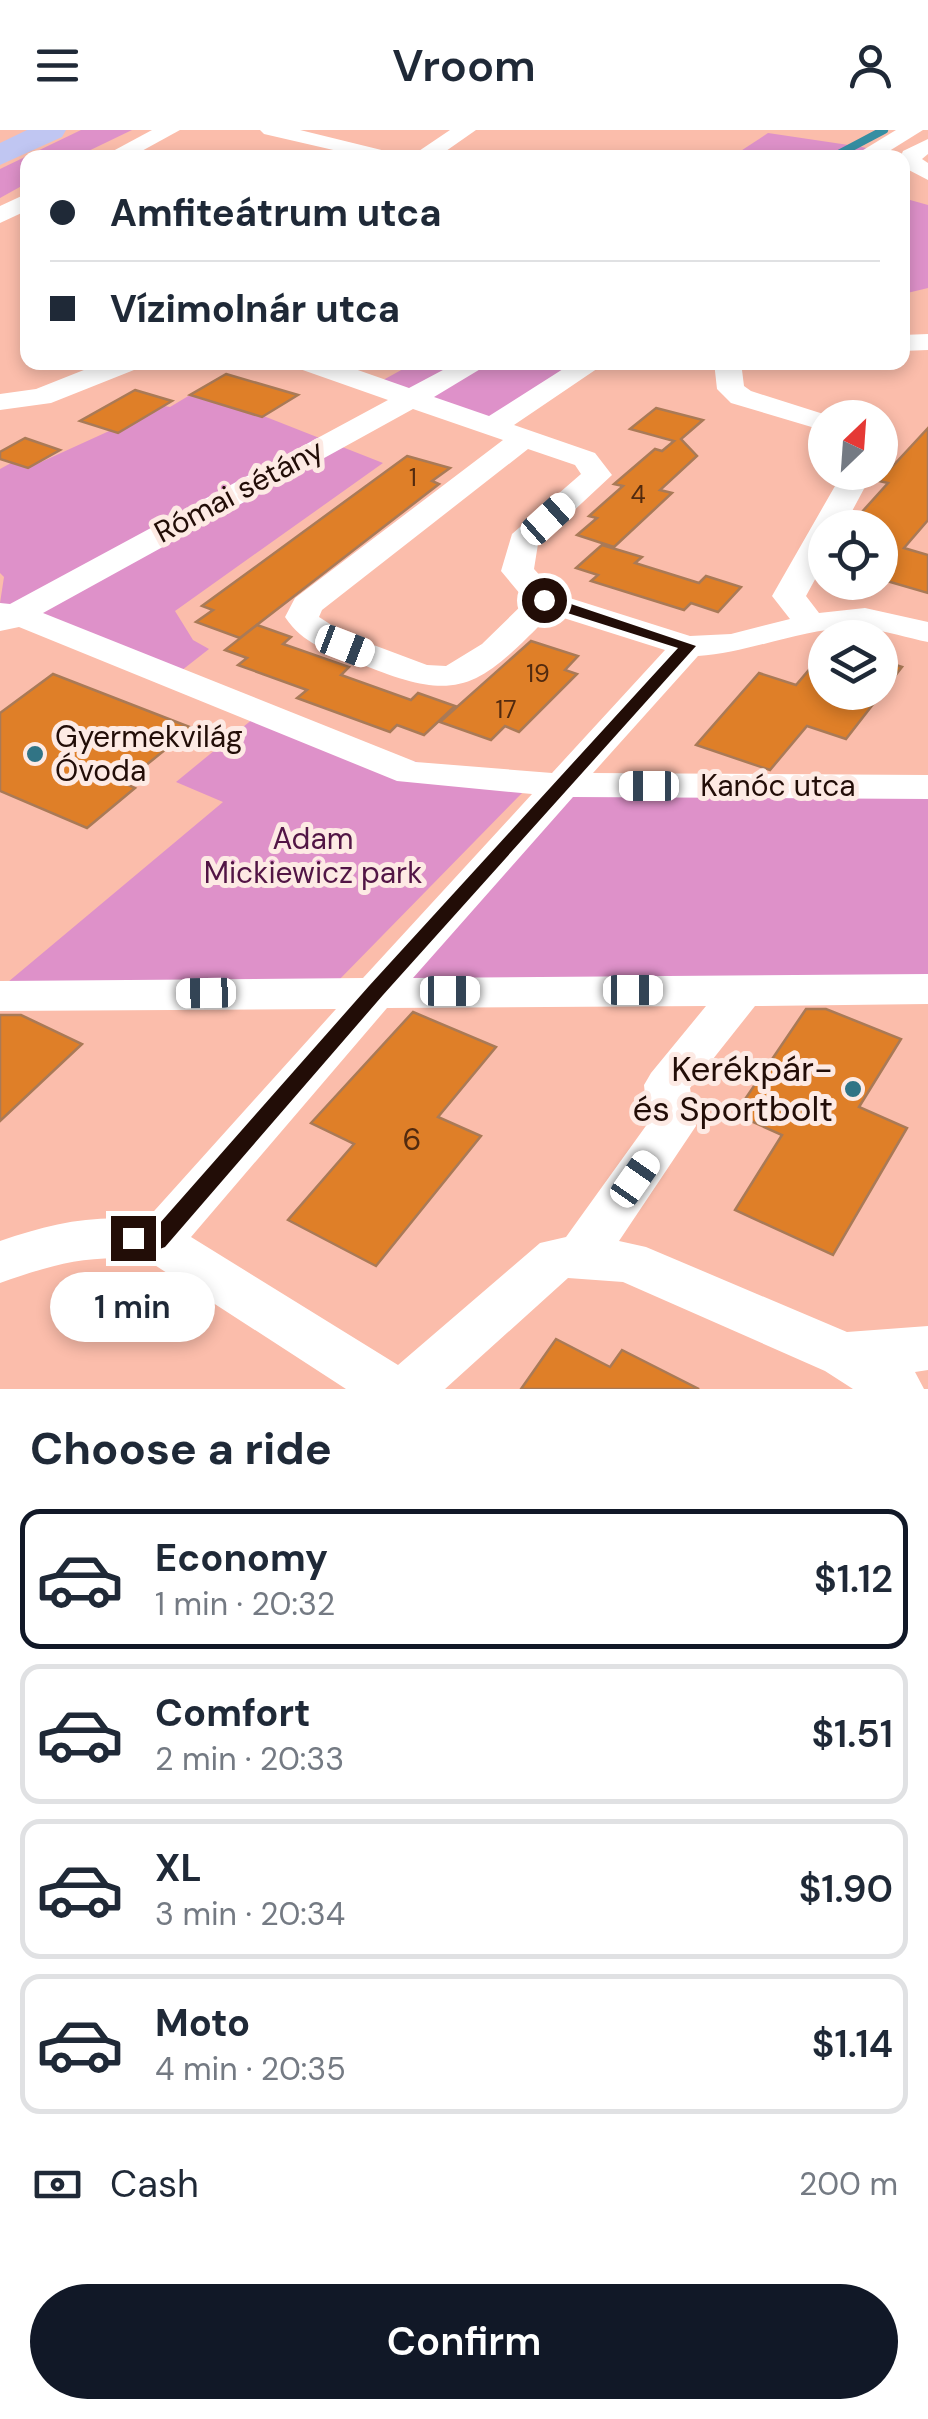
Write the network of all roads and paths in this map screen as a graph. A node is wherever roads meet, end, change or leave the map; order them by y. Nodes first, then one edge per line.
1 (10, 130) edge
2 (51, 130) edge
3 (169, 130) edge
4 (271, 130) edge
5 (465, 130) edge
6 (912, 130) edge
7 (0, 135) edge
8 (928, 145) edge
9 (127, 150) edge
10 (363, 150) edge
11 (432, 150) edge
12 (876, 150) edge
13 (0, 156) edge
14 (920, 167) edge
15 (109, 370) edge
16 (331, 370) edge
17 (465, 370) edge
18 (581, 370) edge
19 (728, 370) edge
20 (414, 398) junction
21 (0, 402) edge
22 (808, 417) edge
23 (492, 426) junction
24 (524, 438) junction
25 (808, 562) edge
26 (544, 600) junction
27 (6, 617) edge
28 (808, 620) edge
29 (847, 620) edge
30 (874, 620) edge
31 (808, 625) edge
32 (898, 625) edge
33 (928, 632) edge
34 (688, 646) junction
35 (560, 785) junction
36 (928, 787) edge
37 (743, 990) junction
38 (928, 990) edge
39 (376, 991) junction
40 (0, 996) edge
41 (157, 1241) junction
42 (580, 1258) junction
43 (0, 1262) edge
44 (928, 1348) edge
45 (844, 1355) junction
46 (391, 1389) edge
47 (408, 1389) edge
48 (897, 1389) edge

1 - 7 main road
2 - 13 main road
3 - 9 street
4 - 10 street
5 - 11 street
6 - 12 street
8 - 14 street
15 - 21 street
16 - 20 street
17 - 20 street, Római sétány
18 - 23 street
19 - 22 street
20 - 23 street
20 - 27 street, Római sétány
23 - 24 street
24 - 26 street
24 - 26 street
25 - 28 street
26 - 34 street
27 - 35 street, Kanóc utca
29 - 30 street
31 - 34 street
32 - 33 street
34 - 35 street
35 - 36 street, Kanóc utca
35 - 39 street
37 - 38 street
37 - 39 street
37 - 42 street
39 - 40 street
39 - 41 street
41 - 43 street
41 - 46 street
42 - 45 street
42 - 47 street
44 - 45 street
45 - 48 street

